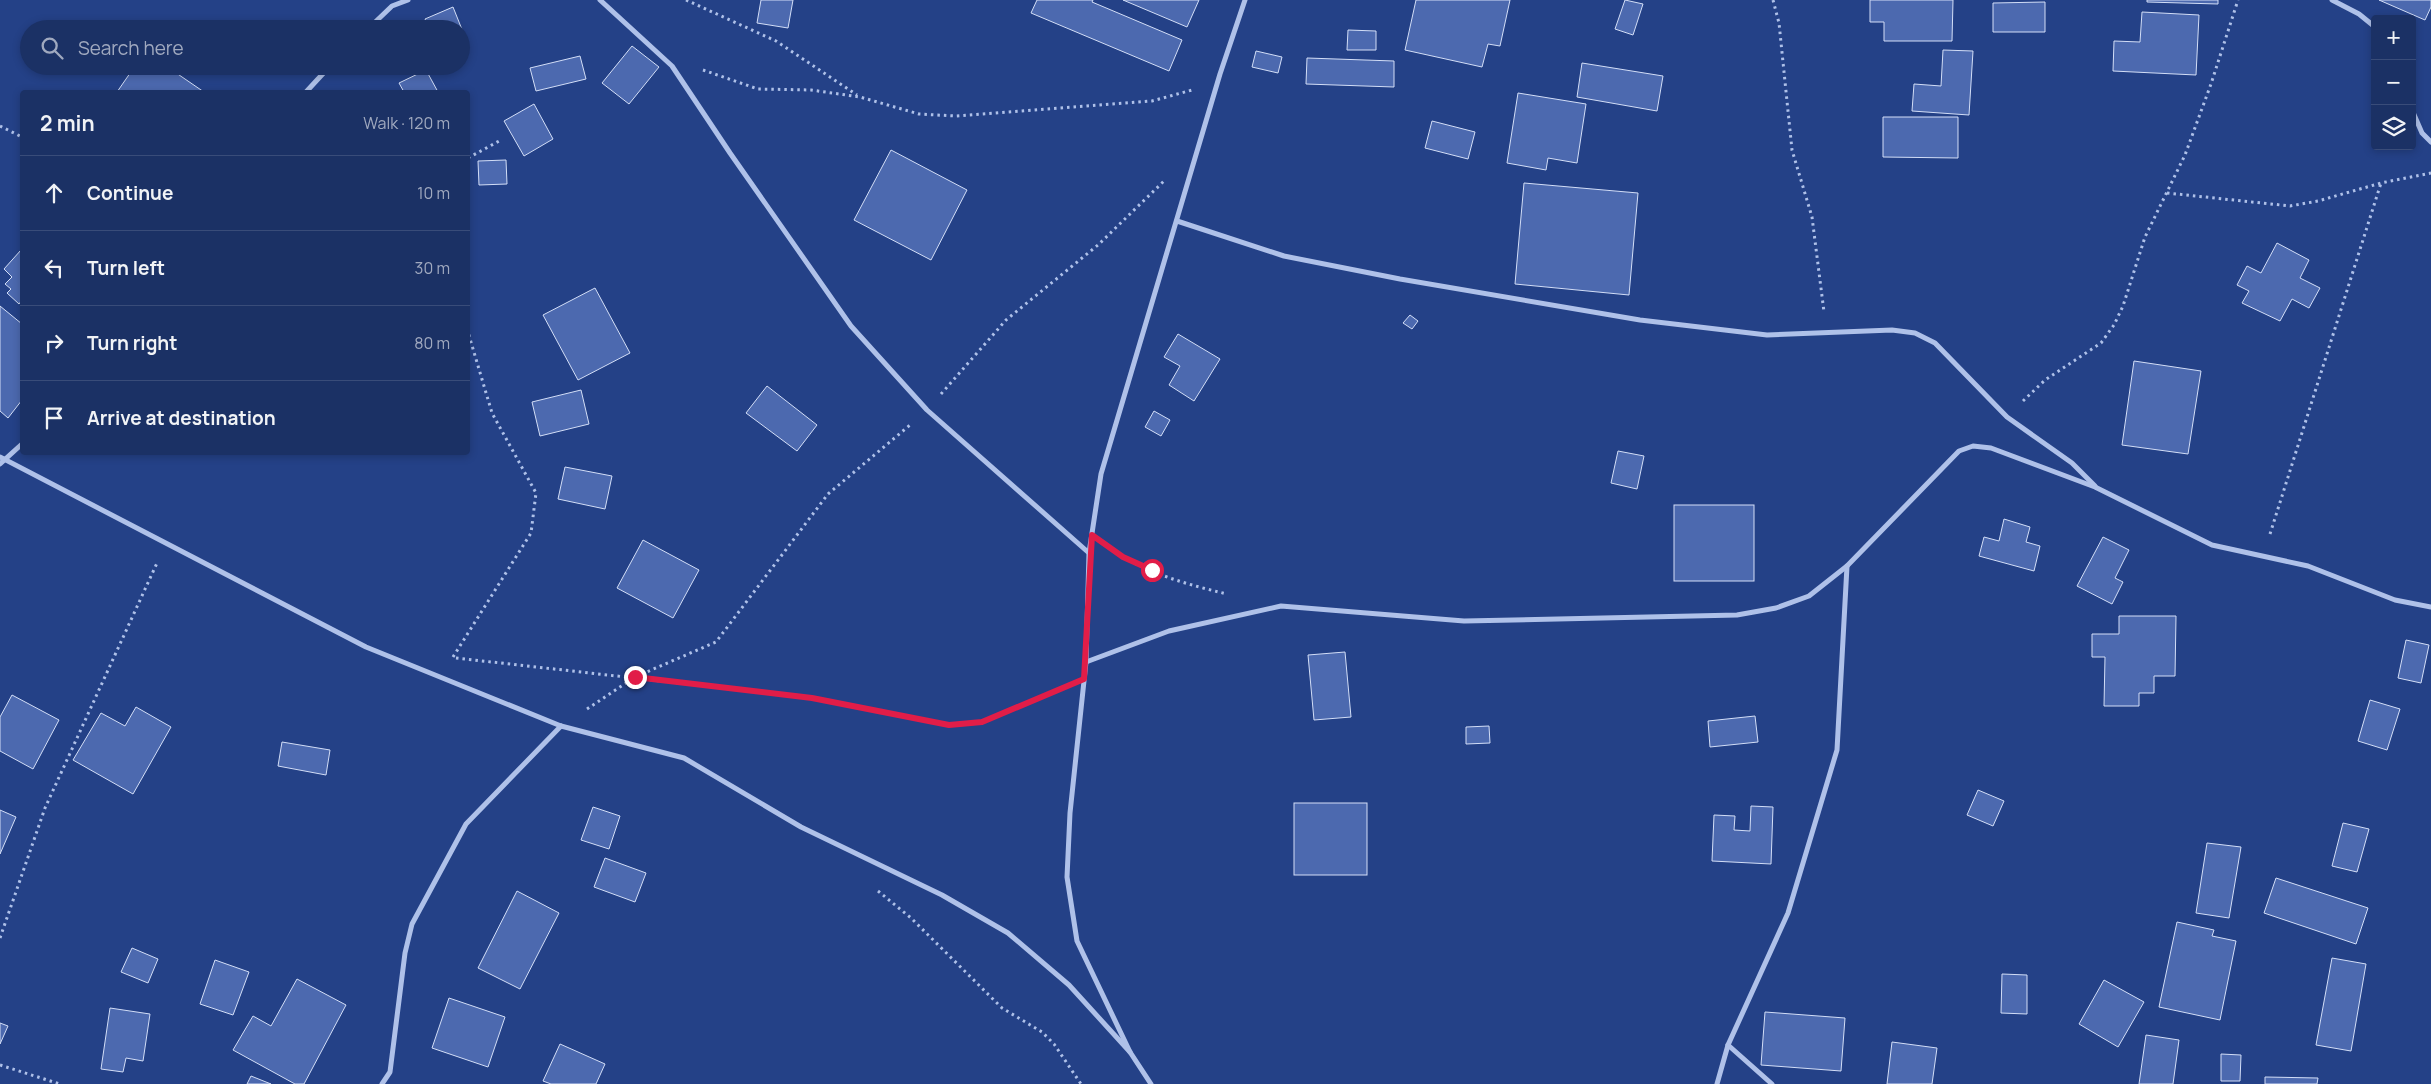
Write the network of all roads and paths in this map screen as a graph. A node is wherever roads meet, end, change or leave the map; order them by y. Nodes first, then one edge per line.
1 (408, 0) edge
2 (600, 0) edge
3 (686, 0) edge
4 (1246, 0) edge
5 (1773, 0) edge
6 (2238, 0) edge
7 (2332, 0) edge
8 (377, 20) edge
9 (2371, 24) edge
10 (672, 66) junction
11 (1220, 74) junction
12 (322, 75) edge
13 (308, 90) edge
14 (860, 97) junction
15 (2416, 119) edge
16 (0, 126) edge
17 (20, 136) edge
18 (501, 140) dead end
19 (2431, 142) edge
20 (1198, 148) junction
21 (470, 157) edge
22 (2431, 173) edge
23 (2381, 183) junction
24 (2167, 193) junction
25 (1177, 221) junction
26 (1827, 334) junction
27 (470, 339) edge
28 (928, 410) junction
29 (2007, 417) junction
30 (20, 446) edge
31 (0, 457) edge
32 (6, 460) junction
33 (0, 464) edge
34 (2095, 487) junction
35 (1092, 535) junction
36 (166, 543) junction
37 (1089, 553) junction
38 (2264, 556) junction
39 (1847, 566) junction
40 (1236, 596) dead end
41 (2431, 608) edge
42 (443, 656) dead end
43 (453, 657) junction
44 (1086, 662) junction
45 (635, 677) junction
46 (1084, 679) junction
47 (562, 726) junction
48 (874, 888) dead end
49 (0, 938) edge
50 (1728, 1045) junction
51 (1130, 1052) junction
52 (0, 1065) edge
53 (60, 1084) edge
54 (382, 1084) edge
55 (1081, 1084) edge
56 (1150, 1084) edge
57 (1717, 1084) edge
58 (1772, 1084) edge

1 - 8 street
2 - 10 street
3 - 14 path
4 - 11 street
5 - 26 path
6 - 24 path
7 - 9 street
10 - 14 path
10 - 28 street
11 - 14 path
11 - 20 street
12 - 13 street
15 - 19 street
16 - 17 path
18 - 21 path
20 - 25 street
20 - 28 path
22 - 23 path
23 - 24 path
23 - 38 path
24 - 29 path
25 - 26 street
25 - 35 street
26 - 29 street
27 - 43 path
28 - 37 street
28 - 45 path
29 - 34 street
30 - 32 street
31 - 32 street
32 - 33 street
32 - 36 street
34 - 38 street
34 - 39 street
35 - 37 street
35 - 40 path
36 - 47 street
36 - 49 path
37 - 44 street
38 - 41 street
39 - 44 street
39 - 50 street
42 - 43 path
43 - 45 path
44 - 46 street
45 - 46 path
45 - 47 path
46 - 51 street
47 - 51 street
47 - 54 street
48 - 55 path
50 - 57 street
50 - 58 street
51 - 56 street
52 - 53 path

